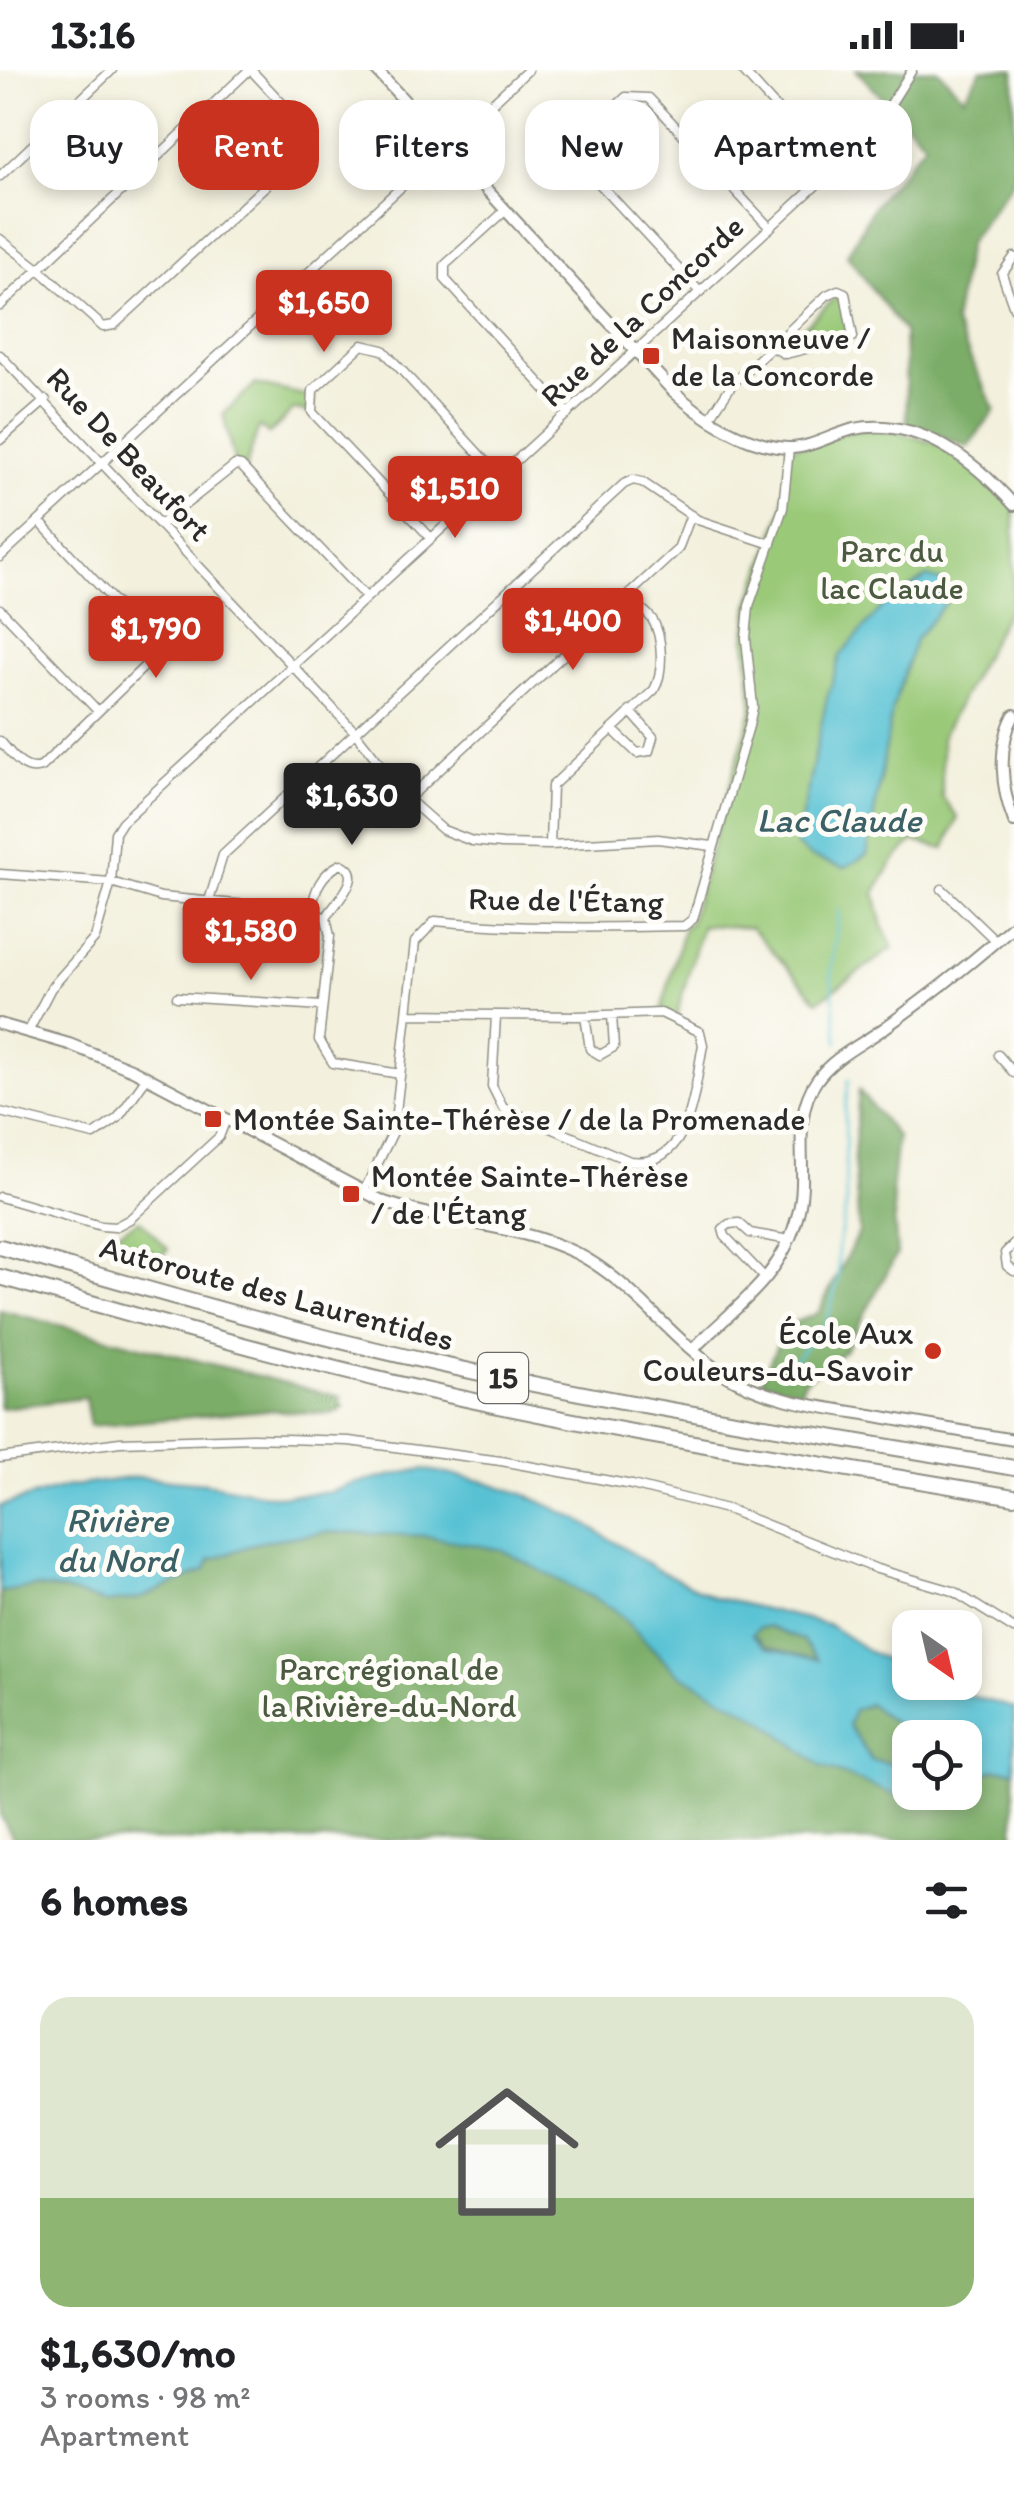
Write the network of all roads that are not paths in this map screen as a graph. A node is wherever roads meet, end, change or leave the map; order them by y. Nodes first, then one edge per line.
1 (112, 70) edge
2 (250, 70) edge
3 (376, 70) edge
4 (742, 70) edge
5 (912, 70) edge
6 (524, 71) edge
7 (404, 100) edge
8 (494, 100) edge
9 (769, 100) edge
10 (893, 100) edge
11 (0, 176) edge
12 (398, 190) edge
13 (487, 190) edge
14 (811, 190) edge
15 (506, 210) junction
16 (770, 228) junction
17 (0, 239) edge
18 (1014, 257) edge
19 (40, 270) junction
20 (700, 292) junction
21 (0, 306) edge
22 (1014, 308) edge
23 (772, 347) junction
24 (636, 351) junction
25 (0, 354) edge
26 (46, 400) junction
27 (568, 414) junction
28 (709, 420) junction
29 (0, 440) edge
30 (789, 448) junction
31 (102, 461) junction
32 (499, 476) junction
33 (1014, 505) edge
34 (691, 515) junction
35 (39, 520) junction
36 (161, 524) junction
37 (431, 538) junction
38 (771, 544) junction
39 (0, 557) edge
40 (366, 597) junction
41 (628, 598) junction
42 (0, 609) edge
43 (292, 665) junction
44 (98, 711) junction
45 (630, 711) junction
46 (1014, 716) edge
47 (612, 728) junction
48 (354, 732) junction
49 (0, 741) edge
50 (408, 799) junction
51 (1014, 821) edge
52 (550, 845) junction
53 (712, 846) junction
54 (0, 874) edge
55 (111, 882) junction
56 (942, 890) dead end
57 (209, 902) junction
58 (311, 911) junction
59 (326, 918) junction
60 (1014, 925) edge
61 (996, 941) junction
62 (176, 997) dead end
63 (322, 1006) junction
64 (407, 1014) junction
65 (612, 1015) junction
66 (496, 1016) junction
67 (585, 1016) junction
68 (0, 1024) edge
69 (28, 1032) junction
70 (998, 1055) dead end
71 (1014, 1073) edge
72 (400, 1074) junction
73 (147, 1077) junction
74 (0, 1112) edge
75 (226, 1119) junction
76 (363, 1193) junction
77 (0, 1198) edge
78 (789, 1240) junction
79 (1014, 1244) edge
80 (0, 1247) edge
81 (1014, 1271) edge
82 (0, 1278) edge
83 (766, 1279) junction
84 (693, 1349) junction
85 (1014, 1440) edge
86 (0, 1458) edge
87 (1014, 1468) edge
88 (1014, 1498) edge
89 (1014, 1629) edge

1 - 11 street
2 - 19 street
2 - 19 street
3 - 7 street
4 - 9 street
5 - 10 street, Rue de la Concorde
6 - 8 street
12 - 31 street
13 - 15 street
14 - 16 street, Rue de la Concorde
15 - 24 street
15 - 27 street
16 - 20 street, Rue de la Concorde
16 - 20 street
17 - 19 street
18 - 22 street
19 - 21 street
20 - 24 street, Rue de la Concorde
23 - 23 street
23 - 28 street
24 - 27 street, Rue de la Concorde
24 - 28 street
25 - 26 street, Rue De Beaufort
26 - 29 street
26 - 31 street, Rue De Beaufort
27 - 32 street, Rue de la Concorde
28 - 30 street
30 - 33 street
30 - 38 street
31 - 35 street
31 - 36 street, Rue De Beaufort
32 - 37 street, Rue de la Concorde
32 - 37 street
34 - 38 street
34 - 41 street
34 - 48 street
35 - 39 street
35 - 44 street
36 - 40 street
36 - 43 street, Rue De Beaufort
37 - 40 street, Rue de la Concorde
38 - 53 street
40 - 43 street, Rue de la Concorde
41 - 45 street
41 - 50 street
42 - 44 street
43 - 48 street, Rue De Beaufort
43 - 55 street, Rue de la Concorde
44 - 49 street
45 - 47 street
45 - 47 street
46 - 51 street
47 - 52 street
48 - 50 street, Rue De Beaufort
48 - 57 street
50 - 52 street, Rue De Beaufort
52 - 53 street, Rue De Beaufort
53 - 64 street, Rue de l'Étang
54 - 55 street
55 - 57 street
55 - 69 street, Rue de la Concorde
56 - 61 street
57 - 58 street
58 - 59 street
58 - 59 street
59 - 63 street
60 - 61 street
61 - 78 street
62 - 63 street
63 - 72 street
64 - 66 street
64 - 72 street, Rue de l'Étang
65 - 66 street
65 - 67 street
65 - 67 street
66 - 67 street
68 - 69 street
69 - 73 street
70 - 71 street
72 - 76 street, Rue de l'Étang
73 - 74 street
73 - 75 street
75 - 76 street
75 - 77 street
76 - 84 street
78 - 83 street
78 - 83 street
79 - 81 street
80 - 87 highway, Autoroute des Laurentides / 15
82 - 88 highway, Autoroute des Laurentides / 15
83 - 84 street
84 - 85 street
86 - 89 street

